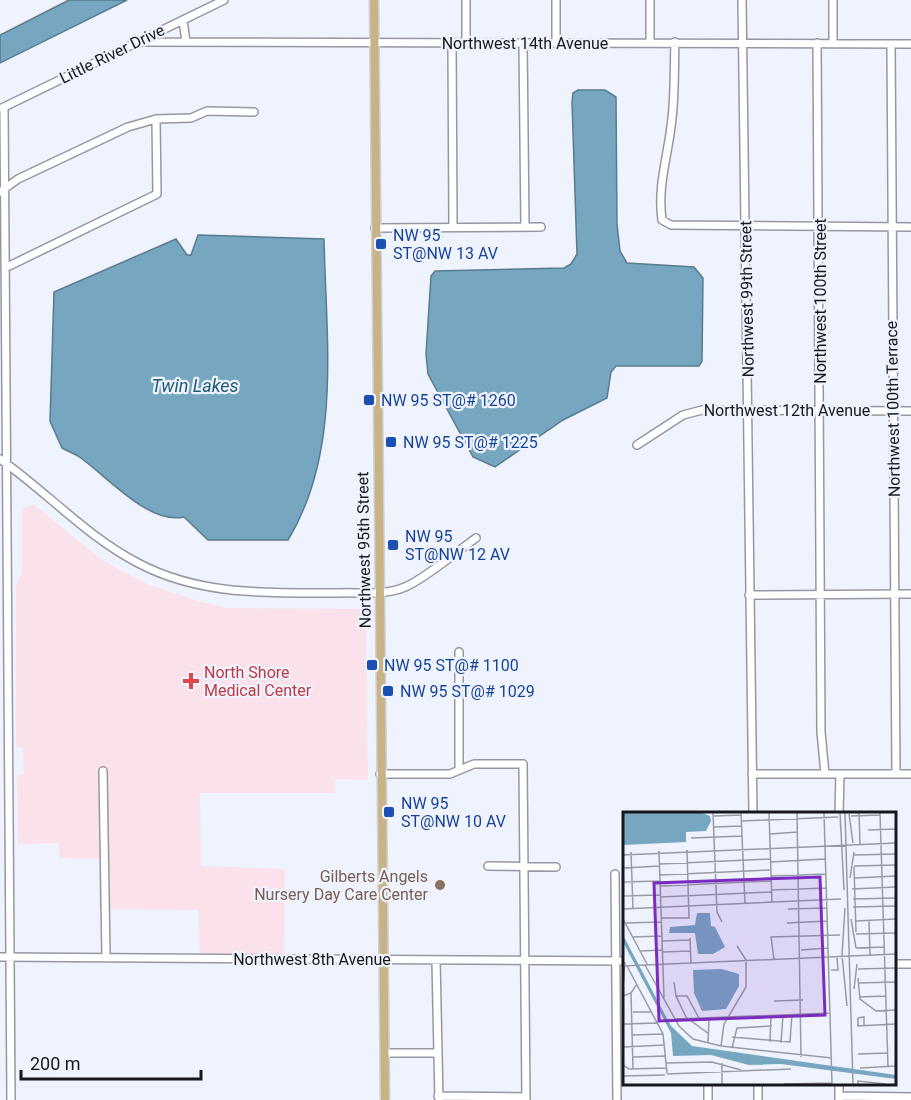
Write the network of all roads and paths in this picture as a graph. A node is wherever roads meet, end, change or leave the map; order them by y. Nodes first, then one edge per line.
1 (224, 0) edge
2 (374, 0) edge
3 (466, 0) edge
4 (556, 0) edge
5 (650, 0) edge
6 (742, 0) edge
7 (833, 0) edge
8 (183, 20) junction
9 (139, 42) junction
10 (186, 42) junction
11 (675, 42) junction
12 (373, 43) junction
13 (452, 43) junction
14 (466, 43) junction
15 (523, 43) junction
16 (556, 43) junction
17 (650, 43) junction
18 (742, 43) junction
19 (817, 43) junction
20 (832, 43) junction
21 (891, 44) junction
22 (911, 44) edge
23 (2, 108) edge
24 (254, 112) dead end
25 (156, 119) junction
26 (2, 191) edge
27 (453, 226) junction
28 (746, 226) junction
29 (525, 227) junction
30 (541, 227) dead end
31 (890, 227) junction
32 (911, 227) edge
33 (375, 228) junction
34 (819, 228) junction
35 (5, 268) junction
36 (3, 333) edge
37 (820, 409) junction
38 (748, 410) junction
39 (894, 410) junction
40 (911, 411) edge
41 (637, 445) dead end
42 (0, 459) edge
43 (8, 464) junction
44 (476, 538) dead end
45 (380, 592) junction
46 (823, 594) junction
47 (895, 594) junction
48 (911, 594) edge
49 (749, 595) junction
50 (459, 652) dead end
51 (9, 746) junction
52 (0, 747) edge
53 (459, 770) junction
54 (103, 771) dead end
55 (380, 774) junction
56 (752, 774) junction
57 (825, 774) junction
58 (840, 774) junction
59 (896, 774) junction
60 (911, 774) edge
61 (753, 812) edge
62 (839, 812) edge
63 (0, 822) edge
64 (10, 823) junction
65 (488, 866) dead end
66 (523, 867) junction
67 (556, 867) dead end
68 (615, 873) dead end
69 (0, 886) edge
70 (10, 886) junction
71 (0, 957) edge
72 (10, 958) junction
73 (106, 958) junction
74 (382, 958) junction
75 (436, 960) junction
76 (526, 960) junction
77 (616, 960) junction
78 (623, 961) edge
79 (384, 1053) junction
80 (438, 1053) junction
81 (911, 1097) edge
82 (439, 1098) edge
83 (839, 1098) edge
84 (526, 1099) edge
85 (11, 1100) edge
86 (385, 1100) edge
87 (617, 1100) edge

1 - 8 street, Little River Drive
2 - 12 main road, Northwest 95th Street
3 - 14 street
4 - 16 street
5 - 17 street
6 - 18 street, Northwest 99th Street
7 - 20 street
8 - 9 street, Little River Drive
8 - 10 street
9 - 10 street, Northwest 14th Avenue
9 - 23 street, Little River Drive
10 - 12 street, Northwest 14th Avenue
11 - 17 street, Northwest 14th Avenue
11 - 18 street, Northwest 14th Avenue
11 - 28 street
12 - 13 street, Northwest 14th Avenue
12 - 33 main road, Northwest 95th Street
13 - 14 street, Northwest 14th Avenue
13 - 27 street
14 - 15 street, Northwest 14th Avenue
15 - 16 street, Northwest 14th Avenue
15 - 29 street
16 - 17 street, Northwest 14th Avenue
18 - 19 street, Northwest 14th Avenue
18 - 28 street, Northwest 99th Street
19 - 20 street, Northwest 14th Avenue
19 - 34 street, Northwest 100th Street
20 - 21 street, Northwest 14th Avenue
21 - 22 street, Northwest 14th Avenue
21 - 31 street, Northwest 100th Terrace
23 - 26 street
24 - 25 street
25 - 26 street
25 - 35 street
26 - 35 street
27 - 29 street
27 - 33 street
28 - 34 street
28 - 38 street, Northwest 99th Street
29 - 30 street
31 - 32 street
31 - 34 street
31 - 39 street, Northwest 100th Terrace
33 - 45 main road, Northwest 95th Street
34 - 37 street, Northwest 100th Street
35 - 36 street
36 - 43 street
37 - 38 street, Northwest 12th Avenue
37 - 39 street, Northwest 12th Avenue
37 - 46 street, Northwest 100th Street
38 - 41 street, Northwest 12th Avenue
38 - 49 street, Northwest 99th Street
39 - 40 street, Northwest 12th Avenue
39 - 47 street, Northwest 100th Terrace
42 - 43 street
43 - 45 street
43 - 51 street
44 - 45 street
45 - 55 main road, Northwest 95th Street
46 - 47 street
46 - 49 street
46 - 57 street, Northwest 100th Street
47 - 48 street
47 - 59 street, Northwest 100th Terrace
49 - 56 street, Northwest 99th Street
50 - 53 street
51 - 52 street
51 - 64 street
53 - 55 street
53 - 66 street
54 - 73 street
55 - 74 main road, Northwest 95th Street
56 - 57 street
56 - 61 street, Northwest 99th Street
57 - 58 street
58 - 59 street
58 - 62 street
59 - 60 street
63 - 64 street
64 - 70 street
65 - 66 street
66 - 67 street
66 - 76 street
68 - 77 street
69 - 70 street
70 - 72 street
71 - 72 street, Northwest 8th Avenue
72 - 73 street, Northwest 8th Avenue
72 - 85 street
73 - 74 street, Northwest 8th Avenue
74 - 75 street, Northwest 8th Avenue
74 - 79 main road, Northwest 95th Street
75 - 76 street, Northwest 8th Avenue
75 - 80 street
76 - 77 street, Northwest 8th Avenue
76 - 84 street
77 - 78 street, Northwest 8th Avenue
77 - 87 street
79 - 80 street
79 - 86 main road, Northwest 95th Street
80 - 82 street
81 - 83 street
82 - 84 street

